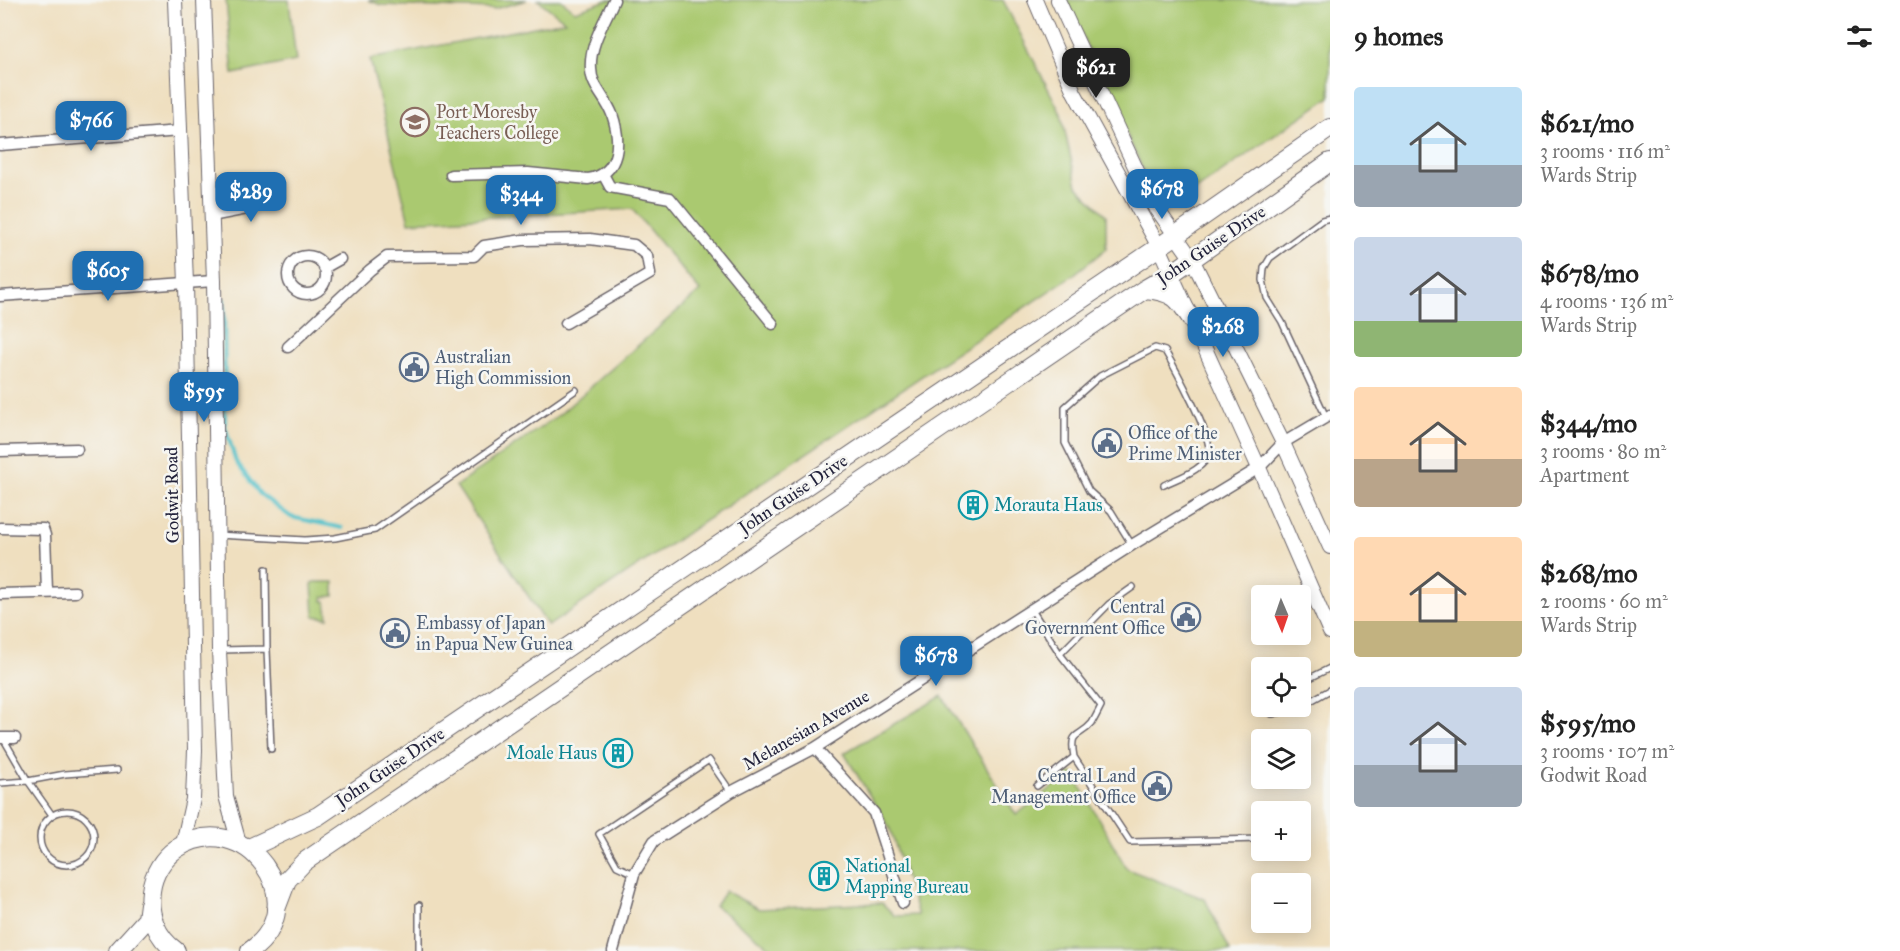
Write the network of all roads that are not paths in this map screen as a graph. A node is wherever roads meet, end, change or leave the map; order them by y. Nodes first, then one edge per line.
1 (175, 0) edge
2 (204, 0) edge
3 (614, 0) edge
4 (1035, 0) edge
5 (1058, 0) edge
6 (1330, 128) edge
7 (180, 131) junction
8 (0, 145) edge
9 (1330, 162) edge
10 (603, 174) junction
11 (451, 175) dead end
12 (271, 190) dead end
13 (211, 216) junction
14 (1330, 218) edge
15 (1174, 236) junction
16 (1159, 247) junction
17 (340, 259) dead end
18 (1192, 259) junction
19 (324, 268) junction
20 (1171, 274) junction
21 (214, 281) junction
22 (186, 283) junction
23 (1145, 289) junction
24 (316, 292) junction
25 (0, 296) edge
26 (332, 305) junction
27 (566, 323) dead end
28 (1194, 323) junction
29 (774, 324) dead end
30 (288, 347) dead end
31 (576, 390) dead end
32 (1328, 416) edge
33 (1283, 442) junction
34 (77, 449) dead end
35 (0, 451) edge
36 (1259, 468) junction
37 (1164, 485) dead end
38 (0, 528) edge
39 (216, 535) junction
40 (1132, 545) junction
41 (1330, 548) edge
42 (266, 569) dead end
43 (1133, 587) dead end
44 (47, 591) junction
45 (75, 592) dead end
46 (0, 594) edge
47 (1032, 610) junction
48 (1330, 633) edge
49 (267, 649) junction
50 (219, 650) junction
51 (1059, 654) junction
52 (1330, 668) edge
53 (1311, 678) edge
54 (1330, 690) edge
55 (1311, 699) edge
56 (1, 738) edge
57 (15, 738) dead end
58 (815, 748) junction
59 (271, 749) dead end
60 (1074, 757) junction
61 (117, 770) dead end
62 (28, 781) junction
63 (0, 783) edge
64 (1036, 786) dead end
65 (731, 792) junction
66 (52, 815) junction
67 (1251, 839) edge
68 (183, 844) junction
69 (244, 845) junction
70 (634, 874) junction
71 (151, 884) junction
72 (903, 903) dead end
73 (419, 905) dead end
74 (276, 909) junction
75 (254, 950) edge
76 (118, 951) edge
77 (176, 951) edge
78 (419, 951) edge
79 (613, 951) edge

1 - 7 main road, Godwit Road
2 - 13 main road
3 - 10 street
4 - 16 main road
5 - 15 main road
6 - 15 highway, John Guise Drive
7 - 8 street
7 - 22 main road, Godwit Road
9 - 18 highway, John Guise Drive
10 - 11 street
10 - 29 street
12 - 13 street
13 - 21 main road
14 - 32 lane
15 - 16 highway, John Guise Drive
15 - 18 main road
16 - 20 main road
16 - 69 highway, John Guise Drive
17 - 19 street
18 - 20 highway, John Guise Drive
18 - 33 main road
19 - 24 street
19 - 24 street
20 - 23 highway, John Guise Drive
20 - 28 main road
21 - 22 street
21 - 39 main road
22 - 25 street
22 - 68 main road, Godwit Road
23 - 28 highway
23 - 74 highway, John Guise Drive
24 - 26 street
26 - 27 street
26 - 30 street
28 - 36 main road
31 - 39 lane
32 - 33 street, Melanesian Avenue
33 - 36 street, Melanesian Avenue
33 - 41 main road
34 - 35 street
36 - 40 street, Melanesian Avenue
36 - 48 main road
37 - 40 lane
38 - 44 street
39 - 50 main road
40 - 47 street, Melanesian Avenue
42 - 49 lane
43 - 51 lane
44 - 45 street
44 - 46 street
47 - 51 lane
47 - 58 street, Melanesian Avenue
49 - 50 lane
49 - 59 lane
50 - 69 main road
51 - 60 lane
52 - 53 lane
54 - 55 lane
56 - 57 street
56 - 62 lane
58 - 65 street, Melanesian Avenue
58 - 72 street
60 - 64 lane
60 - 67 lane
61 - 62 lane
62 - 63 lane
62 - 66 lane
65 - 70 street, Melanesian Avenue
65 - 70 lane
66 - 66 lane
68 - 69 highway
68 - 71 highway
69 - 74 highway
70 - 79 street, Melanesian Avenue
71 - 76 highway
71 - 77 highway
73 - 78 lane
74 - 75 highway, John Guise Drive

